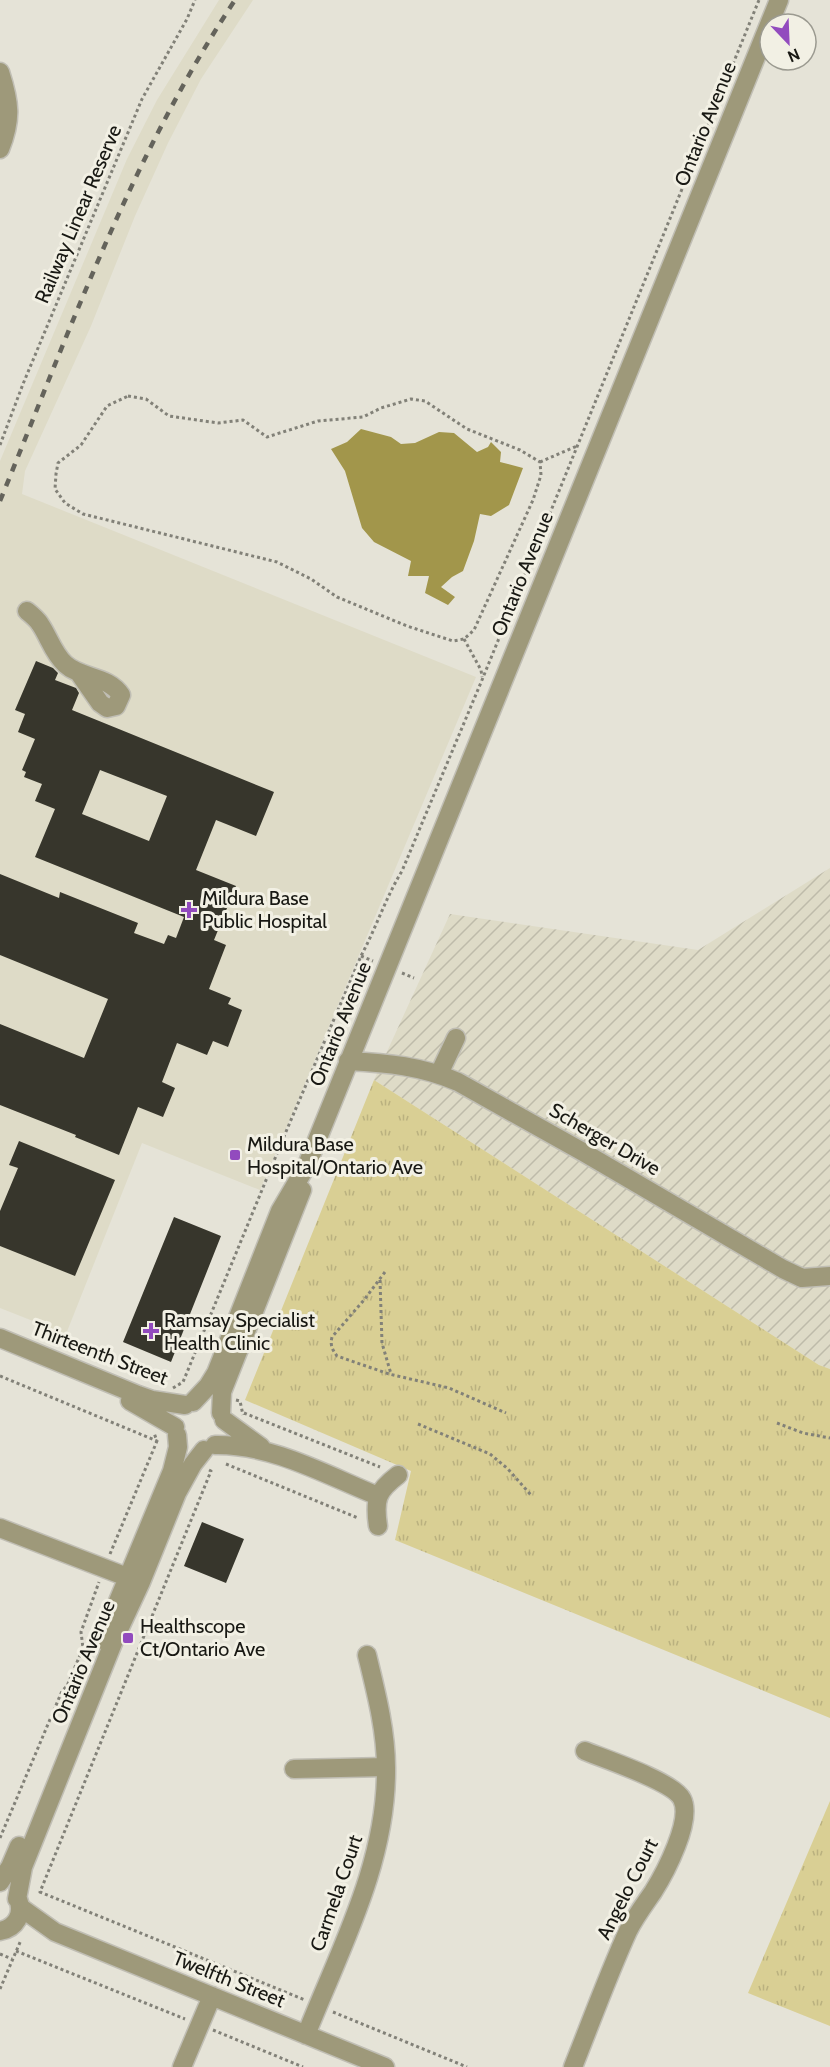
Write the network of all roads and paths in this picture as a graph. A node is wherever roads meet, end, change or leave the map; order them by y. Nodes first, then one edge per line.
1 (195, 0) edge
2 (759, 0) edge
3 (779, 0) edge
4 (0, 72) edge
5 (0, 149) edge
6 (0, 445) edge
7 (578, 446) junction
8 (540, 462) junction
9 (27, 611) dead end
10 (464, 639) junction
11 (80, 673) dead end
12 (482, 680) junction
13 (456, 1038) dead end
14 (348, 1061) junction
15 (439, 1074) junction
16 (307, 1165) junction
17 (385, 1272) dead end
18 (830, 1276) edge
19 (380, 1278) junction
20 (0, 1338) edge
21 (0, 1347) edge
22 (392, 1374) junction
23 (0, 1376) edge
24 (189, 1404) junction
25 (242, 1412) dead end
26 (506, 1413) dead end
27 (222, 1416) junction
28 (169, 1421) junction
29 (777, 1423) dead end
30 (418, 1424) dead end
31 (830, 1438) edge
32 (157, 1441) junction
33 (153, 1448) junction
34 (267, 1451) junction
35 (197, 1454) junction
36 (226, 1464) dead end
37 (380, 1467) dead end
38 (398, 1475) dead end
39 (531, 1495) dead end
40 (378, 1496) junction
41 (358, 1518) dead end
42 (378, 1526) dead end
43 (0, 1528) edge
44 (103, 1569) junction
45 (135, 1580) junction
46 (367, 1655) dead end
47 (585, 1751) dead end
48 (386, 1767) junction
49 (294, 1768) dead end
50 (0, 1838) edge
51 (0, 1882) edge
52 (0, 1889) edge
53 (19, 1903) junction
54 (5, 1931) edge
55 (55, 1932) junction
56 (16, 1951) dead end
57 (0, 1954) edge
58 (12, 1959) dead end
59 (212, 1996) junction
60 (318, 2006) junction
61 (199, 2025) junction
62 (306, 2035) junction
63 (182, 2067) edge
64 (303, 2067) edge
65 (385, 2067) edge
66 (467, 2067) edge
67 (573, 2067) edge

1 - 6 path, Railway Linear Reserve
2 - 7 path
3 - 14 street, Ontario Avenue
4 - 5 street
7 - 8 path
7 - 12 path
8 - 10 path
8 - 10 path
9 - 11 street
10 - 12 path
12 - 28 path
13 - 15 street
14 - 15 street, Scherger Drive
14 - 16 street, Ontario Avenue
15 - 18 street, Scherger Drive
16 - 24 street, Ontario Avenue
16 - 27 street, Ontario Avenue
17 - 19 path
19 - 22 path
19 - 22 path
20 - 28 street, Thirteenth Street
21 - 28 street, Thirteenth Street
22 - 26 path
23 - 32 path
24 - 27 street
24 - 28 street, Thirteenth Street
25 - 37 path
27 - 34 street
27 - 35 street
28 - 32 path
28 - 35 street
28 - 35 street, Ontario Avenue
29 - 31 path
30 - 39 path
32 - 33 path
33 - 35 path
33 - 44 path
34 - 35 street
34 - 40 street
35 - 45 street, Ontario Avenue
35 - 60 path
36 - 41 path
38 - 40 street
40 - 42 street
43 - 44 street
44 - 45 street
44 - 50 path
45 - 51 street, Ontario Avenue
45 - 53 street, Ontario Avenue
46 - 48 street, Carmela Court
47 - 67 street, Angelo Court
48 - 49 street
48 - 60 street, Carmela Court
52 - 53 street, Twelfth Street
53 - 54 street, Ontario Avenue
53 - 55 street, Twelfth Street
54 - 55 street, Twelfth Street
55 - 59 street, Twelfth Street
56 - 61 path
57 - 58 path
59 - 61 street
59 - 62 street, Twelfth Street
60 - 62 street, Carmela Court
60 - 66 path
61 - 63 street
61 - 64 path
62 - 65 street, Twelfth Street

